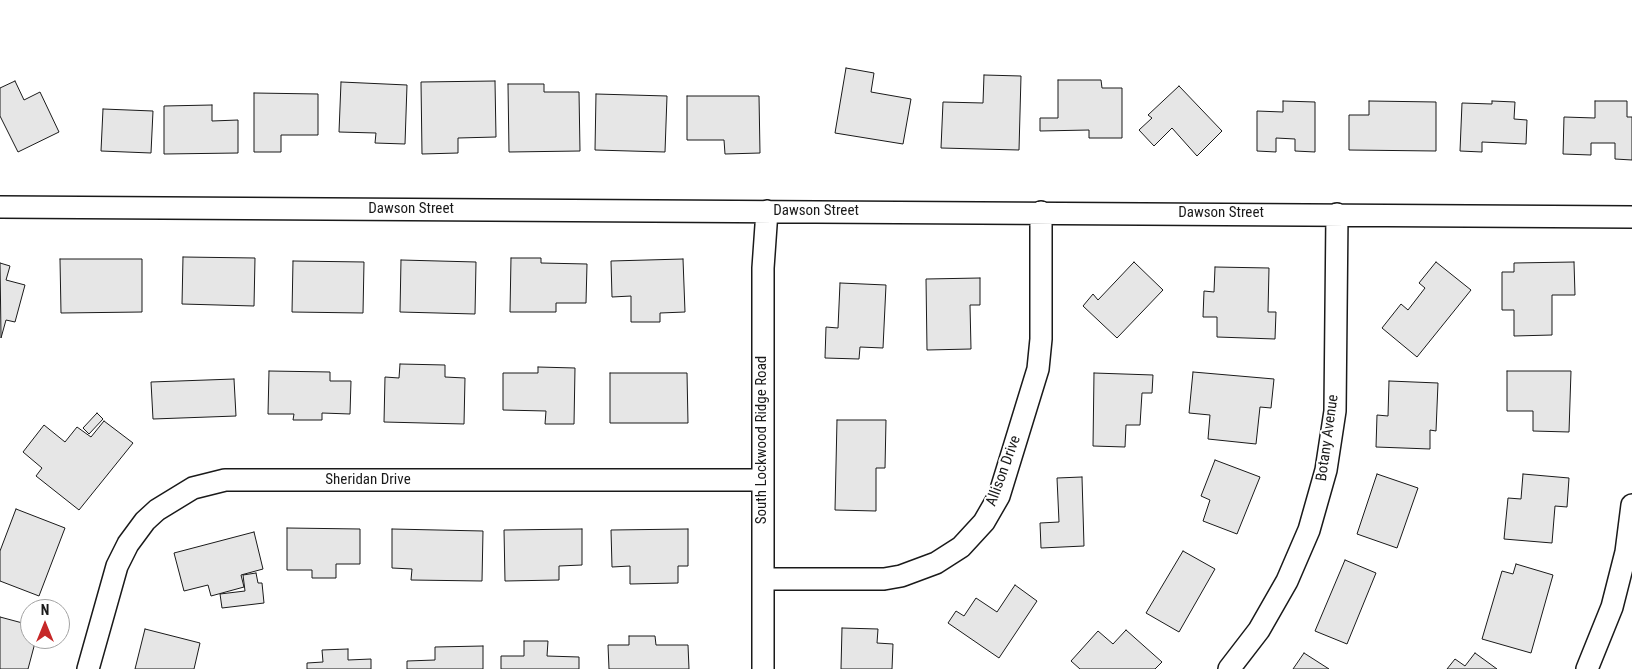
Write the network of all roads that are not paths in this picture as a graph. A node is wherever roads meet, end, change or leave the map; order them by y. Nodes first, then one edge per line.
1 (0, 208) edge
2 (768, 211) junction
3 (1041, 212) junction
4 (1337, 214) junction
5 (1632, 217) edge
6 (761, 480) junction
7 (1632, 505) edge
8 (763, 579) junction
9 (88, 669) edge
10 (763, 669) edge
11 (1230, 669) edge
12 (1587, 669) edge

1 - 2 street, Dawson Street
2 - 3 street, Dawson Street
2 - 6 street, South Lockwood Ridge Road
3 - 4 street, Dawson Street
3 - 8 street, Allison Drive
4 - 5 street, Dawson Street
4 - 11 street, Botany Avenue
6 - 8 street, South Lockwood Ridge Road
6 - 9 street, Sheridan Drive
7 - 12 street
8 - 10 street, South Lockwood Ridge Road

